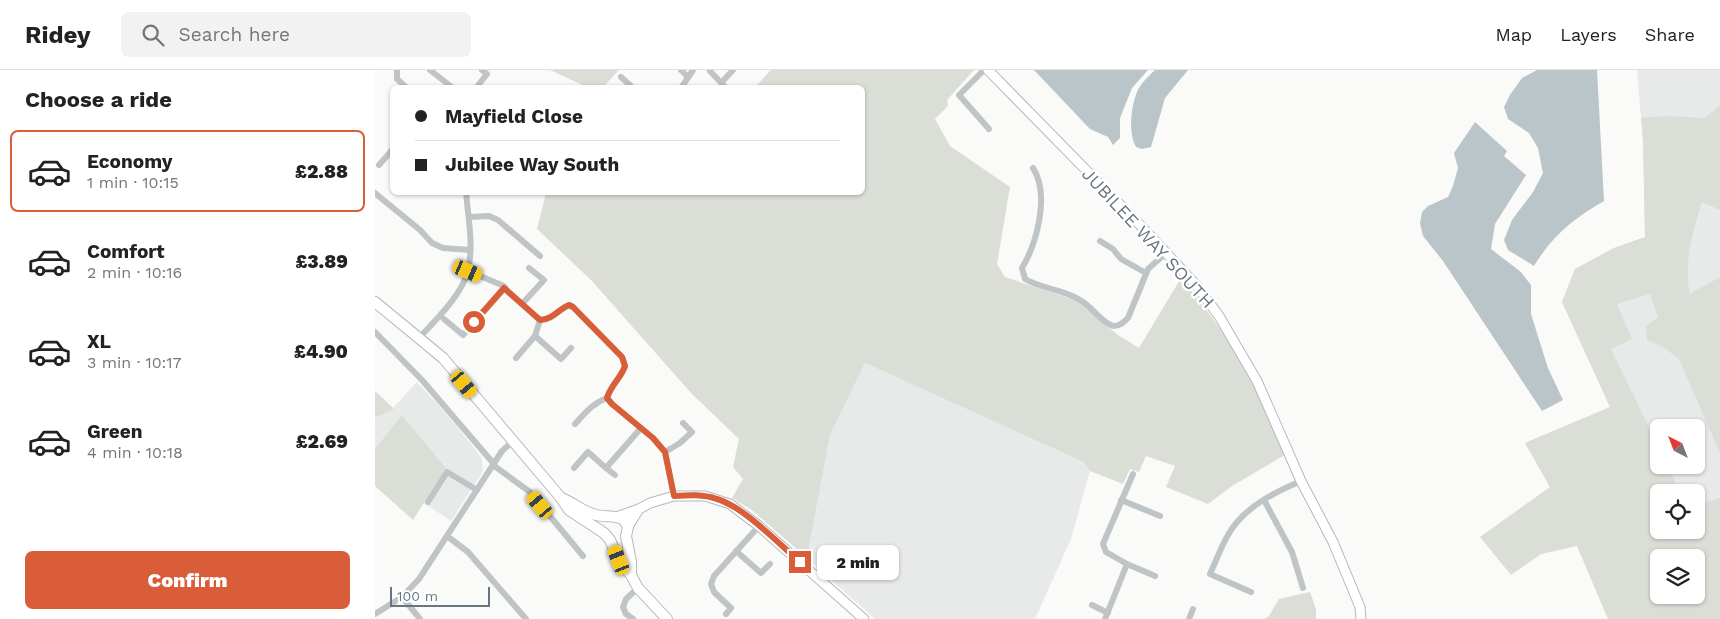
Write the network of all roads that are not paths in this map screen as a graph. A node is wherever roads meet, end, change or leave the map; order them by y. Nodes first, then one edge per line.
1 (397, 70) edge
2 (430, 70) edge
3 (482, 70) edge
4 (681, 70) edge
5 (693, 70) edge
6 (733, 70) edge
7 (984, 70) edge
8 (988, 70) edge
9 (710, 72) dead end
10 (621, 77) dead end
11 (689, 77) junction
12 (404, 85) edge
13 (449, 85) edge
14 (478, 85) edge
15 (630, 85) edge
16 (683, 85) edge
17 (724, 85) edge
18 (989, 129) dead end
19 (390, 152) edge
20 (379, 165) dead end
21 (1033, 168) dead end
22 (375, 193) edge
23 (466, 195) edge
24 (469, 217) junction
25 (1100, 242) dead end
26 (470, 250) junction
27 (1166, 253) junction
28 (541, 256) dead end
29 (529, 268) dead end
30 (468, 271) junction
31 (1146, 273) junction
32 (504, 288) junction
33 (375, 302) edge
34 (522, 304) junction
35 (444, 319) dead end
36 (540, 320) junction
37 (375, 332) edge
38 (535, 336) junction
39 (418, 339) junction
40 (571, 348) dead end
41 (516, 358) dead end
42 (607, 398) junction
43 (683, 423) dead end
44 (575, 424) dead end
45 (641, 428) junction
46 (513, 441) junction
47 (665, 452) junction
48 (494, 465) junction
49 (574, 468) dead end
50 (607, 468) junction
51 (1133, 474) dead end
52 (615, 475) dead end
53 (1301, 481) junction
54 (477, 490) junction
55 (674, 496) junction
56 (561, 498) junction
57 (1121, 500) junction
58 (1264, 500) junction
59 (428, 502) dead end
60 (639, 509) junction
61 (1161, 516) dead end
62 (614, 517) junction
63 (759, 526) junction
64 (627, 532) junction
65 (447, 536) junction
66 (607, 536) junction
67 (736, 551) junction
68 (583, 556) dead end
69 (770, 564) dead end
70 (1127, 564) junction
71 (631, 575) junction
72 (1155, 576) dead end
73 (638, 588) junction
74 (1303, 588) dead end
75 (1251, 592) dead end
76 (402, 597) junction
77 (1092, 605) dead end
78 (1193, 609) dead end
79 (375, 614) edge
80 (726, 614) dead end
81 (1107, 616) edge
82 (420, 619) edge
83 (526, 619) edge
84 (633, 619) edge
85 (667, 619) edge
86 (864, 619) edge
87 (1189, 619) edge
88 (1361, 619) edge

1 - 12 street
2 - 13 street
3 - 14 street
4 - 11 street
5 - 11 street
6 - 17 street
7 - 18 street
8 - 27 street, JUBILEE WAY SOUTH
9 - 17 street
10 - 15 street
11 - 16 street
19 - 20 street
21 - 31 street
22 - 26 street
23 - 24 street
24 - 26 street
24 - 28 street
25 - 31 street
26 - 30 street
27 - 31 street
27 - 53 street, JUBILEE WAY SOUTH
29 - 34 street
30 - 32 street
30 - 39 street
32 - 34 street
32 - 35 street
33 - 39 main road
34 - 36 street
36 - 38 street
36 - 42 street
37 - 48 street
38 - 40 street
38 - 41 street
39 - 46 main road
42 - 44 street
42 - 45 street
43 - 47 street
45 - 47 street
45 - 50 street
46 - 48 street
46 - 56 main road
47 - 55 street
48 - 54 street
48 - 68 street
49 - 50 street
50 - 52 street
51 - 57 street
53 - 58 street
53 - 88 street, JUBILEE WAY SOUTH
54 - 59 street
54 - 65 street
55 - 60 street
55 - 63 street
56 - 62 main road
56 - 66 main road
57 - 61 street
57 - 70 street
58 - 74 street
58 - 75 street
60 - 62 street
60 - 64 street
62 - 64 main road
62 - 66 main road
63 - 67 street
63 - 86 street
64 - 66 main road
64 - 71 main road
65 - 76 street
65 - 83 street
66 - 71 main road
67 - 69 street
67 - 80 street
70 - 72 street
70 - 81 street
71 - 73 main road
73 - 84 street
73 - 85 main road
76 - 79 street
76 - 82 street
77 - 81 street
78 - 87 street

